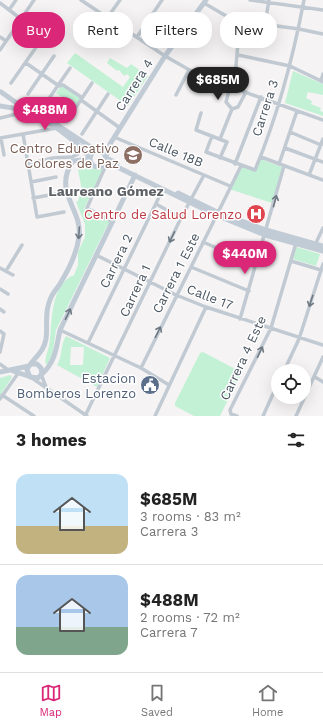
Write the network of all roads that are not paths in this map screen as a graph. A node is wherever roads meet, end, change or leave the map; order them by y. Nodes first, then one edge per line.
1 (16, 0) edge
2 (34, 0) edge
3 (81, 0) edge
4 (120, 0) edge
5 (162, 0) edge
6 (250, 0) edge
7 (304, 0) edge
8 (205, 1) edge
9 (269, 2) edge
10 (0, 3) edge
11 (302, 7) junction
12 (9, 10) junction
13 (323, 10) edge
14 (12, 12) edge
15 (26, 12) edge
16 (99, 12) edge
17 (112, 12) edge
18 (221, 12) edge
19 (267, 12) edge
20 (277, 26) edge
21 (299, 29) junction
22 (12, 32) edge
23 (133, 34) edge
24 (323, 34) edge
25 (0, 37) edge
26 (137, 37) junction
27 (6, 41) junction
28 (36, 48) edge
29 (238, 48) edge
30 (0, 50) edge
31 (238, 55) junction
32 (54, 56) dead end
33 (165, 56) junction
34 (26, 63) junction
35 (290, 66) junction
36 (70, 68) dead end
37 (189, 70) junction
38 (42, 74) junction
39 (323, 74) edge
40 (322, 81) edge
41 (11, 83) dead end
42 (92, 83) dead end
43 (59, 86) junction
44 (232, 88) junction
45 (0, 91) edge
46 (246, 92) junction
47 (28, 94) dead end
48 (108, 94) dead end
49 (176, 95) dead end
50 (261, 97) junction
51 (0, 100) edge
52 (80, 100) junction
53 (280, 104) junction
54 (0, 106) edge
55 (232, 109) junction
56 (26, 111) junction
57 (297, 111) junction
58 (97, 112) junction
59 (39, 113) junction
60 (201, 113) dead end
61 (0, 118) edge
62 (323, 120) edge
63 (67, 121) dead end
64 (57, 128) junction
65 (120, 128) junction
66 (290, 132) junction
67 (23, 134) junction
68 (82, 134) dead end
69 (212, 136) junction
70 (114, 137) junction
71 (1, 138) edge
72 (323, 138) edge
73 (220, 139) junction
74 (110, 144) junction
75 (79, 145) junction
76 (321, 145) junction
77 (285, 148) junction
78 (98, 151) junction
79 (4, 156) dead end
80 (261, 157) junction
81 (90, 158) junction
82 (220, 158) junction
83 (314, 159) junction
84 (105, 161) junction
85 (323, 162) edge
86 (28, 164) junction
87 (235, 164) junction
88 (279, 164) junction
89 (240, 166) junction
90 (284, 166) junction
91 (136, 175) junction
92 (204, 175) junction
93 (309, 175) junction
94 (56, 177) dead end
95 (323, 180) edge
96 (31, 182) junction
97 (230, 186) junction
98 (163, 189) junction
99 (61, 194) dead end
100 (33, 198) junction
101 (190, 200) junction
102 (156, 204) junction
103 (64, 212) dead end
104 (217, 214) junction
105 (181, 218) junction
106 (113, 222) junction
107 (323, 228) edge
108 (266, 233) junction
109 (203, 242) junction
110 (296, 243) junction
111 (22, 245) dead end
112 (315, 246) junction
113 (323, 246) edge
114 (323, 251) edge
115 (96, 255) junction
116 (291, 261) junction
117 (323, 264) edge
118 (256, 265) junction
119 (191, 267) junction
120 (0, 268) edge
121 (124, 268) junction
122 (321, 270) junction
123 (6, 271) junction
124 (13, 275) dead end
125 (150, 282) junction
126 (0, 289) edge
127 (249, 291) junction
128 (8, 294) dead end
129 (176, 295) junction
130 (206, 307) junction
131 (0, 309) edge
132 (4, 312) dead end
133 (240, 319) junction
134 (271, 328) junction
135 (60, 330) junction
136 (0, 331) edge
137 (299, 338) junction
138 (88, 343) junction
139 (323, 345) edge
140 (0, 352) edge
141 (115, 356) junction
142 (323, 357) edge
143 (0, 364) edge
144 (287, 364) edge
145 (30, 365) junction
146 (141, 368) junction
147 (8, 370) junction
148 (0, 372) edge
149 (19, 372) junction
150 (41, 374) junction
151 (29, 376) junction
152 (315, 377) junction
153 (323, 382) edge
154 (169, 385) junction
155 (46, 388) junction
156 (1, 397) edge
157 (271, 398) edge
158 (34, 416) edge
159 (86, 416) edge
160 (155, 416) edge
161 (237, 416) edge
162 (263, 416) edge
163 (296, 416) edge

1 - 12 street
2 - 15 street
3 - 16 street
4 - 17 street
5 - 26 street
6 - 9 street
7 - 11 street, Carrera 3
8 - 18 street
8 - 33 street, Carrera 4
9 - 11 street
9 - 19 street
10 - 12 street
11 - 13 street
11 - 21 street, Carrera 3
12 - 14 street
20 - 21 street
21 - 24 street
21 - 35 street, Carrera 3
22 - 27 street
23 - 26 street
25 - 27 street
26 - 33 street
27 - 30 street
28 - 34 street
29 - 31 street
31 - 35 street
31 - 44 street
32 - 38 street
33 - 37 street
33 - 65 street, Carrera 4
34 - 38 street
34 - 41 street
35 - 40 street
35 - 53 street, Carrera 3
36 - 43 street
37 - 44 street
37 - 49 street
38 - 43 street
38 - 47 street
39 - 40 street
42 - 52 street
43 - 52 street
43 - 59 street
44 - 46 street
44 - 55 street
45 - 51 street
45 - 59 street
46 - 50 street
46 - 55 street
48 - 58 street
50 - 53 street
50 - 87 street
52 - 58 street
52 - 63 street
53 - 57 street
53 - 80 street, Carrera 3
54 - 56 street
55 - 73 street
56 - 61 street
56 - 64 street
57 - 62 street
57 - 66 street
58 - 65 street
58 - 68 street
59 - 78 street
60 - 69 street
64 - 67 street
64 - 75 street
65 - 70 street, Carrera 4
66 - 76 street
66 - 77 street
67 - 71 street
67 - 86 street
69 - 73 street
69 - 82 street, Calle 18B
70 - 74 street, Carrera 4
70 - 92 street, Calle 18B
71 - 79 street
72 - 76 street
73 - 82 street
74 - 78 street, Carrera 4
74 - 84 street, Carrera 4
75 - 81 street
75 - 86 street
76 - 83 street
77 - 83 street
77 - 88 street
78 - 81 street, Carrera 4
78 - 84 street
80 - 88 street, Carrera 3
80 - 89 street, Calle 18B
81 - 84 street
81 -> 145 street
82 - 87 street, Calle 18B
83 - 85 street
83 - 93 street
84 - 91 street
84 - 101 street
84 - 106 street, Carrera 4
86 - 96 street
87 - 89 street, Calle 18B
88 - 90 street, Carrera 3
89 - 97 street, Carrera 1 Este
90 - 93 street, Carrera 3
108 -> 90 street
91 - 98 street
91 - 106 street
92 - 97 street, Calle 18B
92 - 101 street, Carrera 1
93 - 95 street, Carrera 3
94 - 96 street
96 - 100 street
97 - 104 street, Carrera 1 Este
98 - 101 street
98 - 102 street, Carrera 2
99 - 100 street
100 - 103 street
101 - 104 street
101 - 105 street, Carrera 1
102 - 105 street
102 - 121 street, Carrera 2
104 - 108 street
104 - 109 street, Carrera 1 Este
105 -> 125 street, Carrera 1
106 - 115 street
107 - 112 street
108 - 110 street
108 - 112 street
108 - 118 street
109 - 118 street
109 - 119 street, Carrera 1 Este
110 - 112 street
110 - 116 street, Carrera 4 Este
111 - 123 street
112 - 113 street
112 - 114 street
115 - 121 street, Calle 17
135 -> 115 street
116 - 122 street
116 - 134 street, Carrera 4 Este
117 - 122 street
118 - 127 street
119 - 127 street
119 - 129 street, Carrera 1 Este
120 - 123 street
121 - 125 street, Calle 17
121 - 138 street, Carrera 2
122 -> 137 street
123 - 124 street
125 - 129 street, Calle 17
125 - 141 street, Carrera 1
126 - 128 street
127 - 133 street
129 - 130 street, Calle 17
146 -> 129 street, Carrera 1 Este
130 - 133 street, Calle 17
130 - 154 street
131 - 132 street
133 - 134 street, Calle 17
134 - 137 street, Calle 17
161 -> 134 street, Carrera 4 Este
135 - 138 street
135 - 150 street
136 - 140 street
137 - 139 street, Calle 17
137 - 144 street
138 - 141 street
141 - 146 street
141 - 159 street, Carrera 1
142 - 152 street
143 - 147 street
145 - 147 street
145 - 150 street
145 - 151 street
146 - 154 street
147 - 148 street
147 - 149 street
149 - 151 street
149 - 156 street
150 - 151 street
150 - 155 street
151 - 155 street
152 - 153 street
152 - 163 street
154 - 160 street
155 - 159 street
156 - 158 street
157 - 162 street

